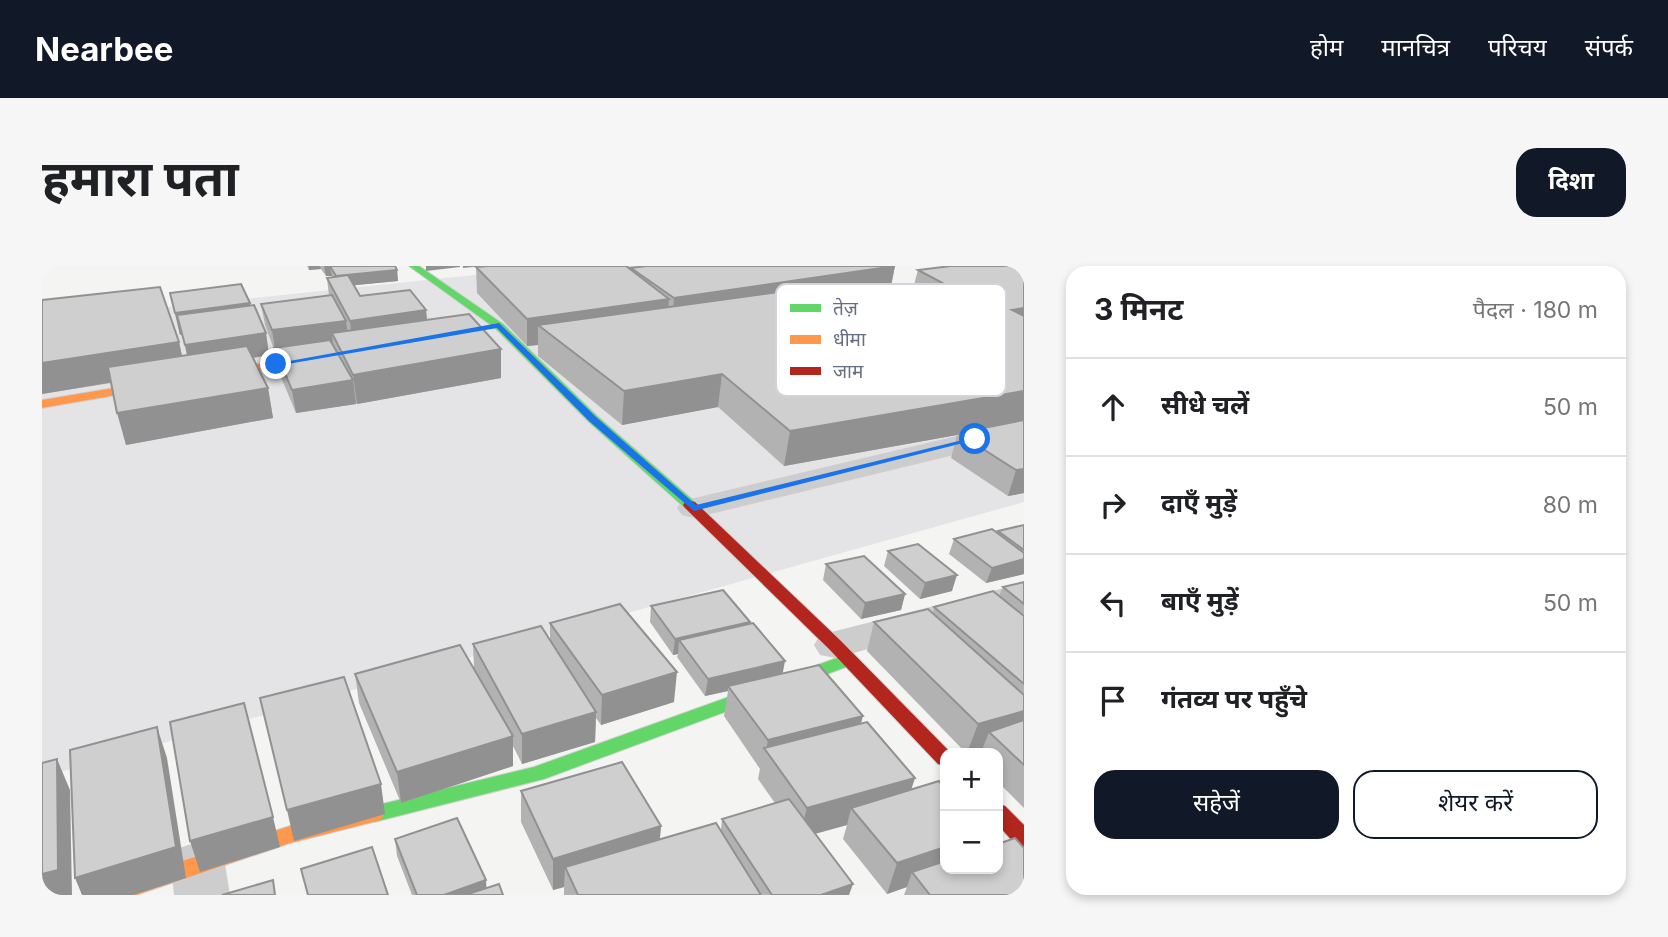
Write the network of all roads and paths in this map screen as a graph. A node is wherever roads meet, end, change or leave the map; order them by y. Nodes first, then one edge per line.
1 (413, 266) edge
2 (499, 326) junction
3 (473, 330) edge
4 (550, 345) edge
5 (523, 349) junction
6 (342, 352) edge
7 (42, 404) edge
8 (1024, 429) edge
9 (694, 508) junction
10 (1024, 595) edge
11 (841, 653) junction
12 (940, 754) edge
13 (1003, 817) edge
14 (1024, 838) edge
15 (200, 880) edge
16 (107, 895) edge

1 - 2 street
2 - 3 street
2 - 5 street
4 - 5 street
5 - 9 street
6 - 7 street
8 - 9 street
9 - 11 street
10 - 11 street
11 - 12 street
11 - 15 street
13 - 14 street
15 - 16 street

